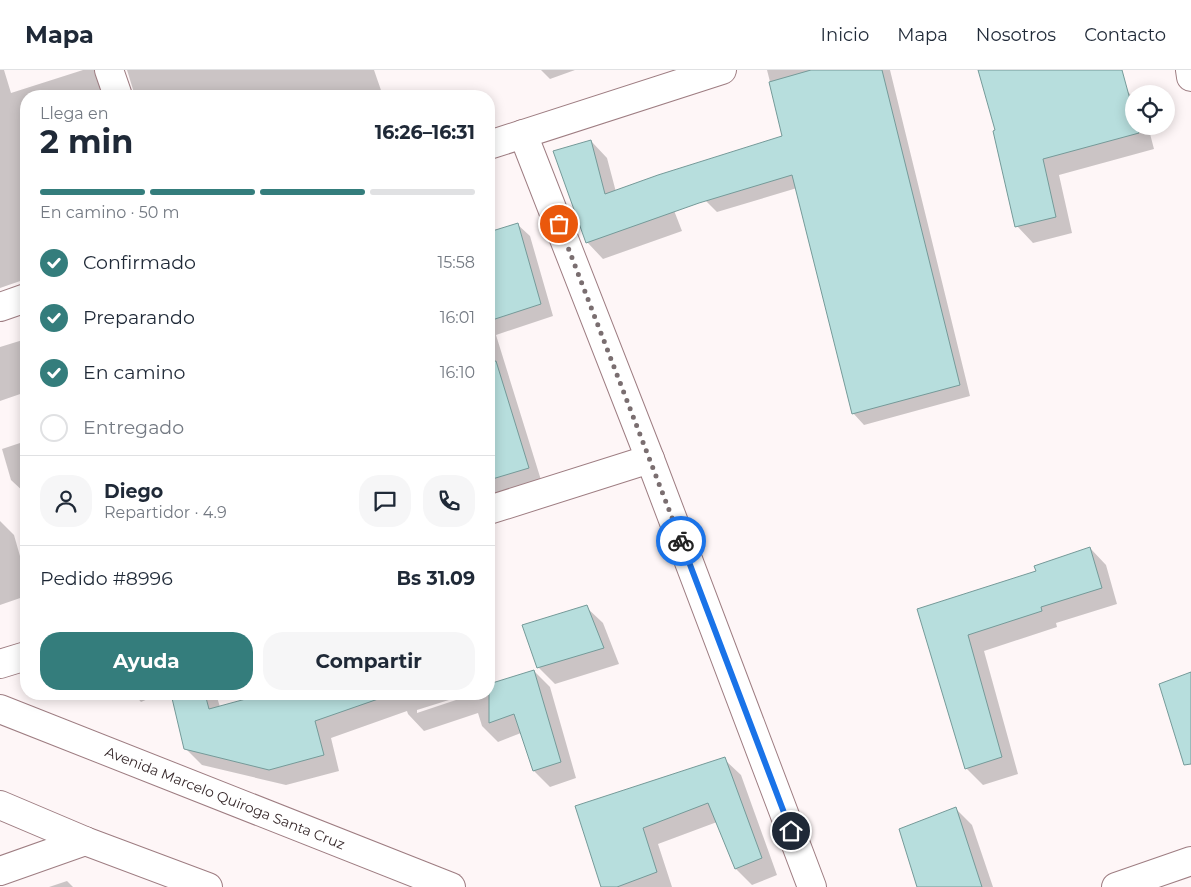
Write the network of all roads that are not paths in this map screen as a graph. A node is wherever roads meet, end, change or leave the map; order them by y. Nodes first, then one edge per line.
1 (109, 70) edge
2 (722, 70) edge
3 (1190, 70) edge
4 (1191, 77) edge
5 (661, 79) edge
6 (116, 90) edge
7 (523, 134) junction
8 (495, 143) edge
9 (20, 300) edge
10 (0, 307) edge
11 (650, 459) junction
12 (495, 508) edge
13 (20, 658) edge
14 (0, 664) edge
15 (0, 708) edge
16 (0, 805) edge
17 (85, 841) junction
18 (1191, 861) edge
19 (0, 871) edge
20 (208, 887) edge
21 (451, 887) edge
22 (812, 887) edge
23 (1116, 887) edge

1 - 6 street
2 - 5 street
3 - 4 street
5 - 7 street
7 - 8 street
7 - 11 street
9 - 10 street
11 - 12 street
11 - 22 street
13 - 14 street
15 - 21 street, Avenida Marcelo Quiroga Santa Cruz
16 - 17 street
17 - 19 street
17 - 20 street
18 - 23 street

